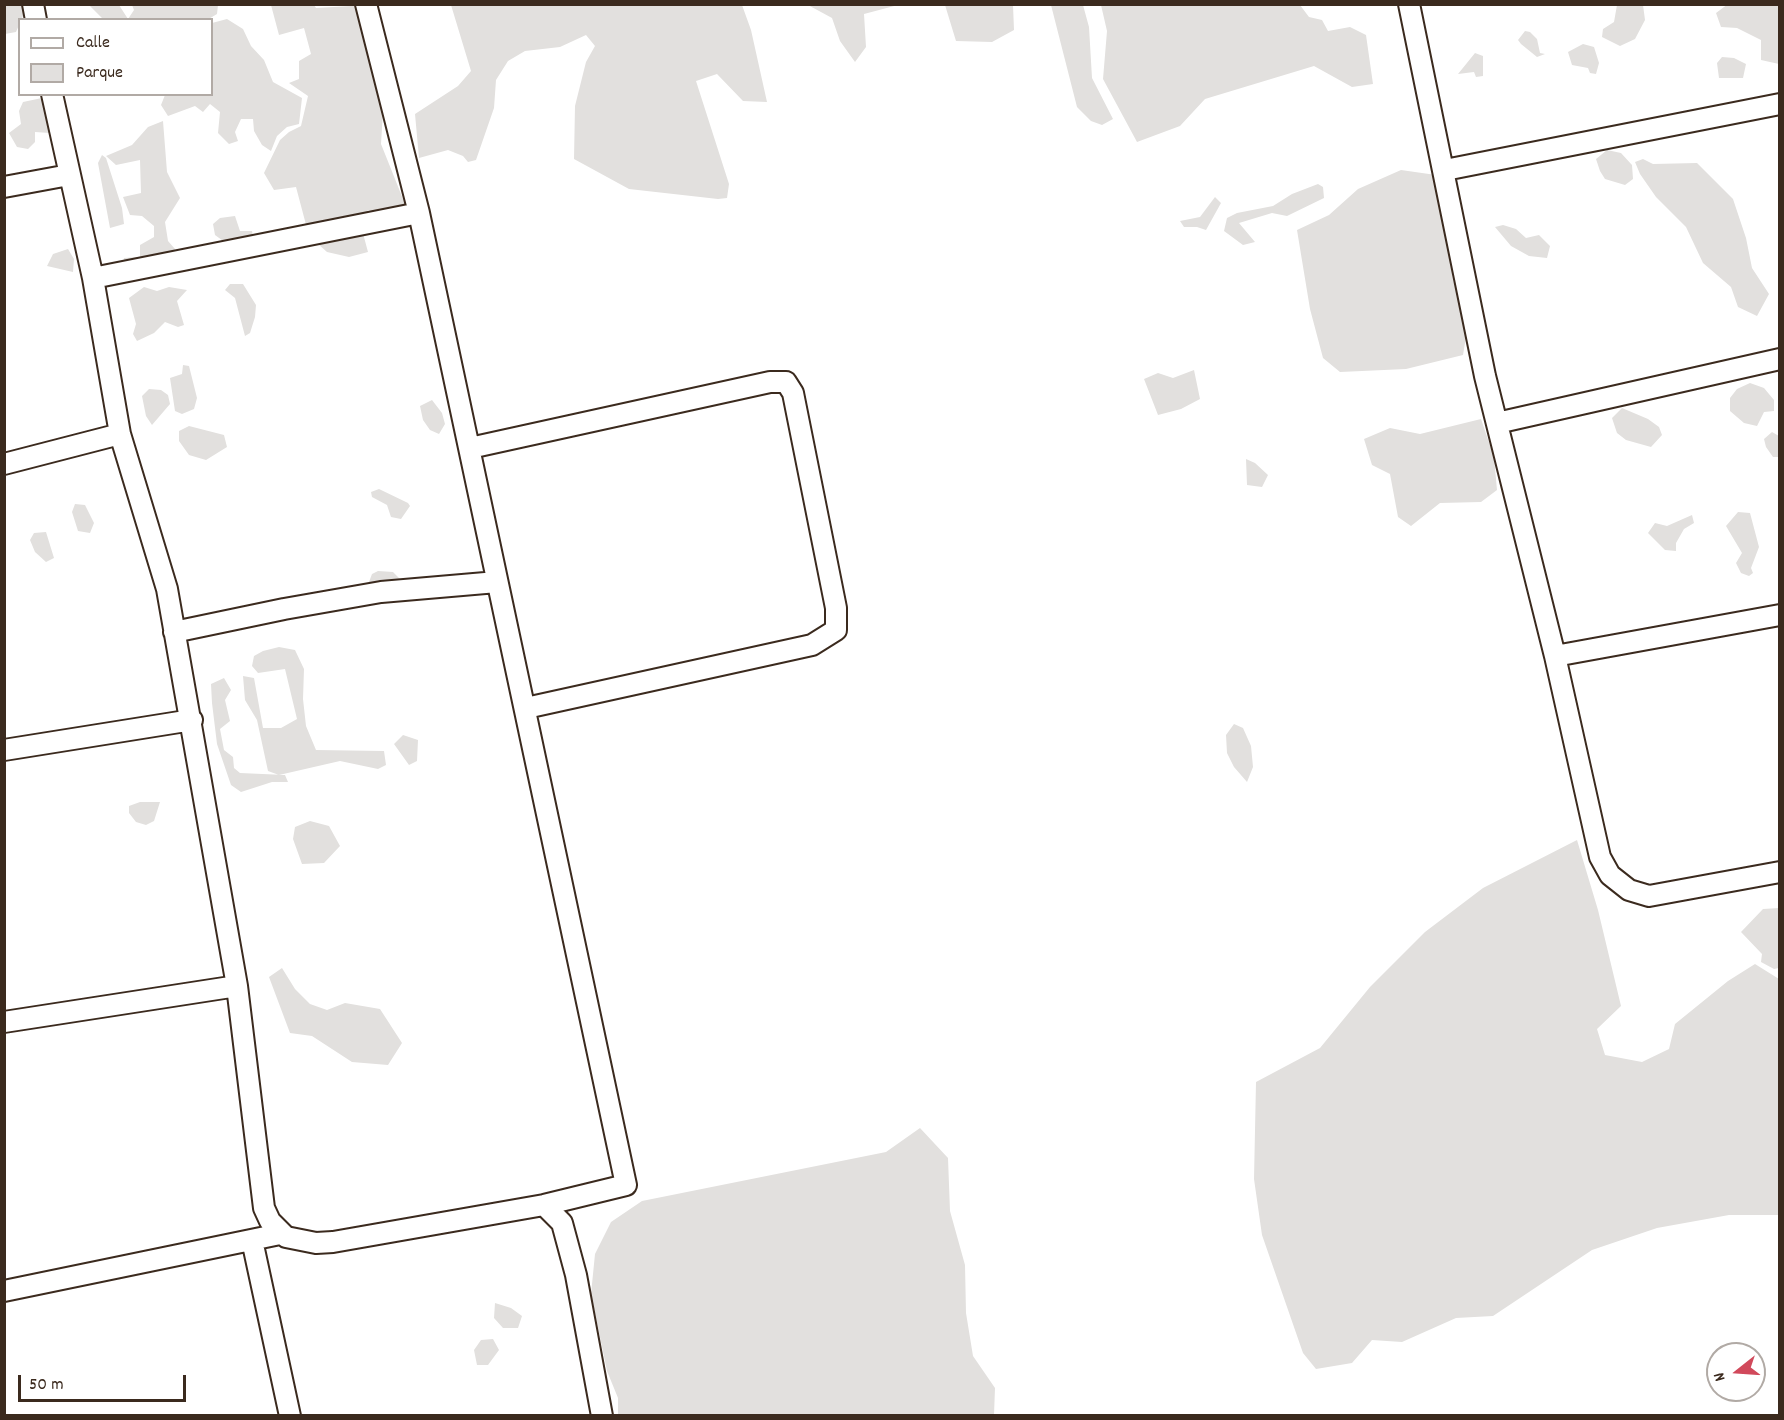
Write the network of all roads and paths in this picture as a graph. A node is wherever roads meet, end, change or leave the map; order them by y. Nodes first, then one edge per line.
1 (366, 4) edge
2 (1409, 4) edge
3 (52, 96) edge
4 (1779, 104) edge
5 (1444, 170) junction
6 (69, 175) junction
7 (4, 187) edge
8 (419, 213) junction
9 (93, 278) junction
10 (1779, 359) edge
11 (1497, 423) junction
12 (120, 434) junction
13 (470, 448) junction
14 (4, 464) edge
15 (497, 582) junction
16 (1779, 615) edge
17 (174, 632) junction
18 (1555, 656) junction
19 (526, 708) junction
20 (192, 720) junction
21 (4, 750) edge
22 (1779, 872) edge
23 (237, 986) junction
24 (4, 1022) edge
25 (544, 1205) junction
26 (280, 1234) junction
27 (252, 1240) junction
28 (4, 1292) edge
29 (290, 1416) edge
30 (602, 1416) edge

1 - 8 street
2 - 5 street
3 - 6 street
4 - 5 street
5 - 11 street
6 - 7 street
6 - 9 street
8 - 9 street
8 - 13 street
9 - 12 street
10 - 11 street
11 - 18 street
12 - 14 street
12 - 17 street
13 - 15 street
13 - 19 street
15 - 17 street
15 - 19 street
16 - 18 street
17 - 20 street
18 - 22 street
19 - 25 street
20 - 21 street
20 - 23 street
23 - 24 street
23 - 26 street
25 - 26 street
25 - 30 street
26 - 27 street
27 - 28 street
27 - 29 street

